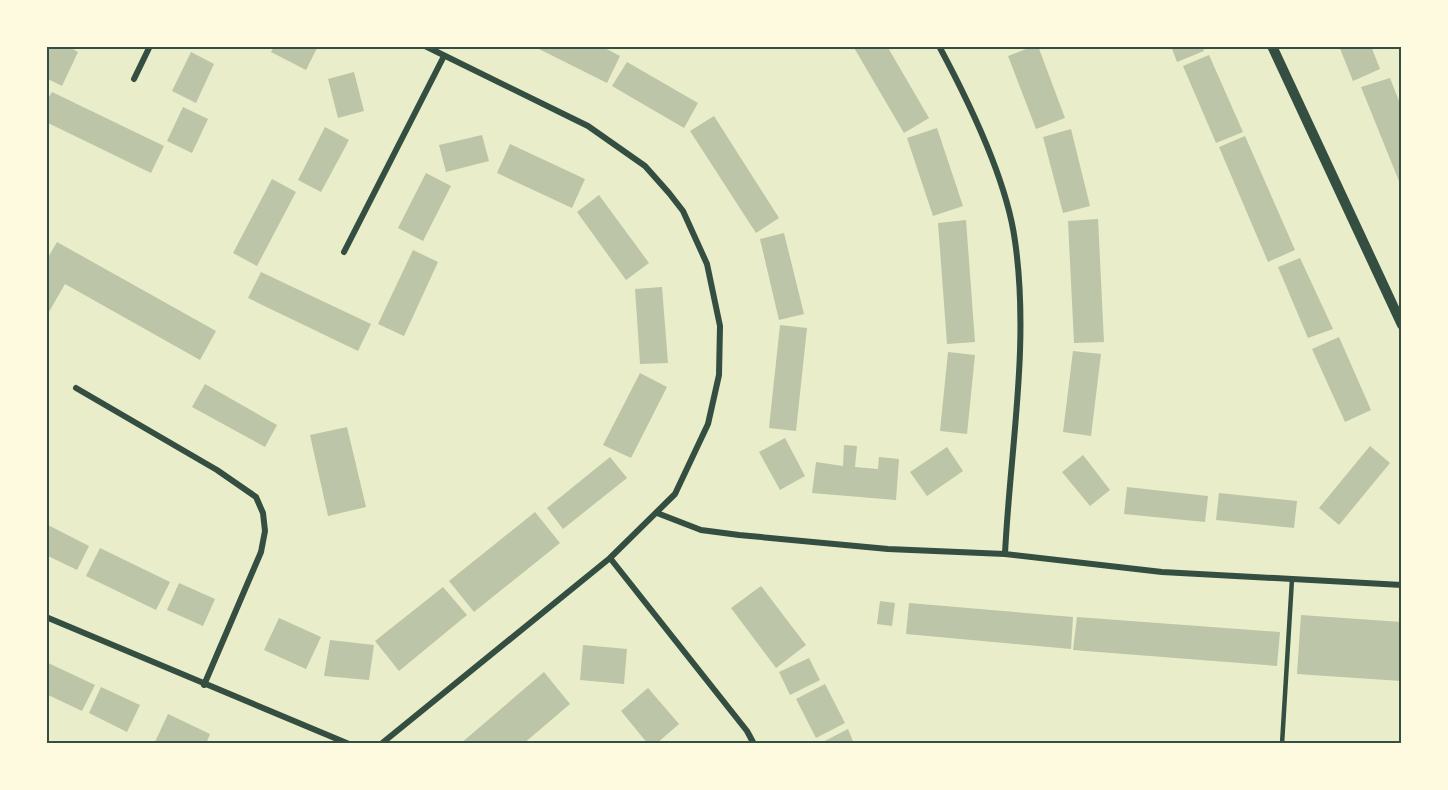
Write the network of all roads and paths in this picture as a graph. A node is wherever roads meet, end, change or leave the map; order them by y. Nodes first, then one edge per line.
1 (150, 46) edge
2 (425, 46) edge
3 (939, 46) edge
4 (1272, 46) edge
5 (444, 56) junction
6 (134, 79) dead end
7 (344, 252) dead end
8 (1401, 325) edge
9 (75, 388) dead end
10 (657, 513) junction
11 (1005, 554) junction
12 (610, 558) junction
13 (1292, 579) junction
14 (1401, 585) edge
15 (46, 617) edge
16 (204, 685) junction
17 (349, 744) edge
18 (381, 744) edge
19 (754, 744) edge
20 (1282, 744) edge

1 - 6 street
2 - 5 street
3 - 11 street
4 - 8 street
5 - 7 street
5 - 10 street
9 - 16 street
10 - 11 street
10 - 12 street
11 - 13 street
12 - 18 street
12 - 19 street
13 - 14 street
13 - 20 lane
15 - 16 street
16 - 17 street

